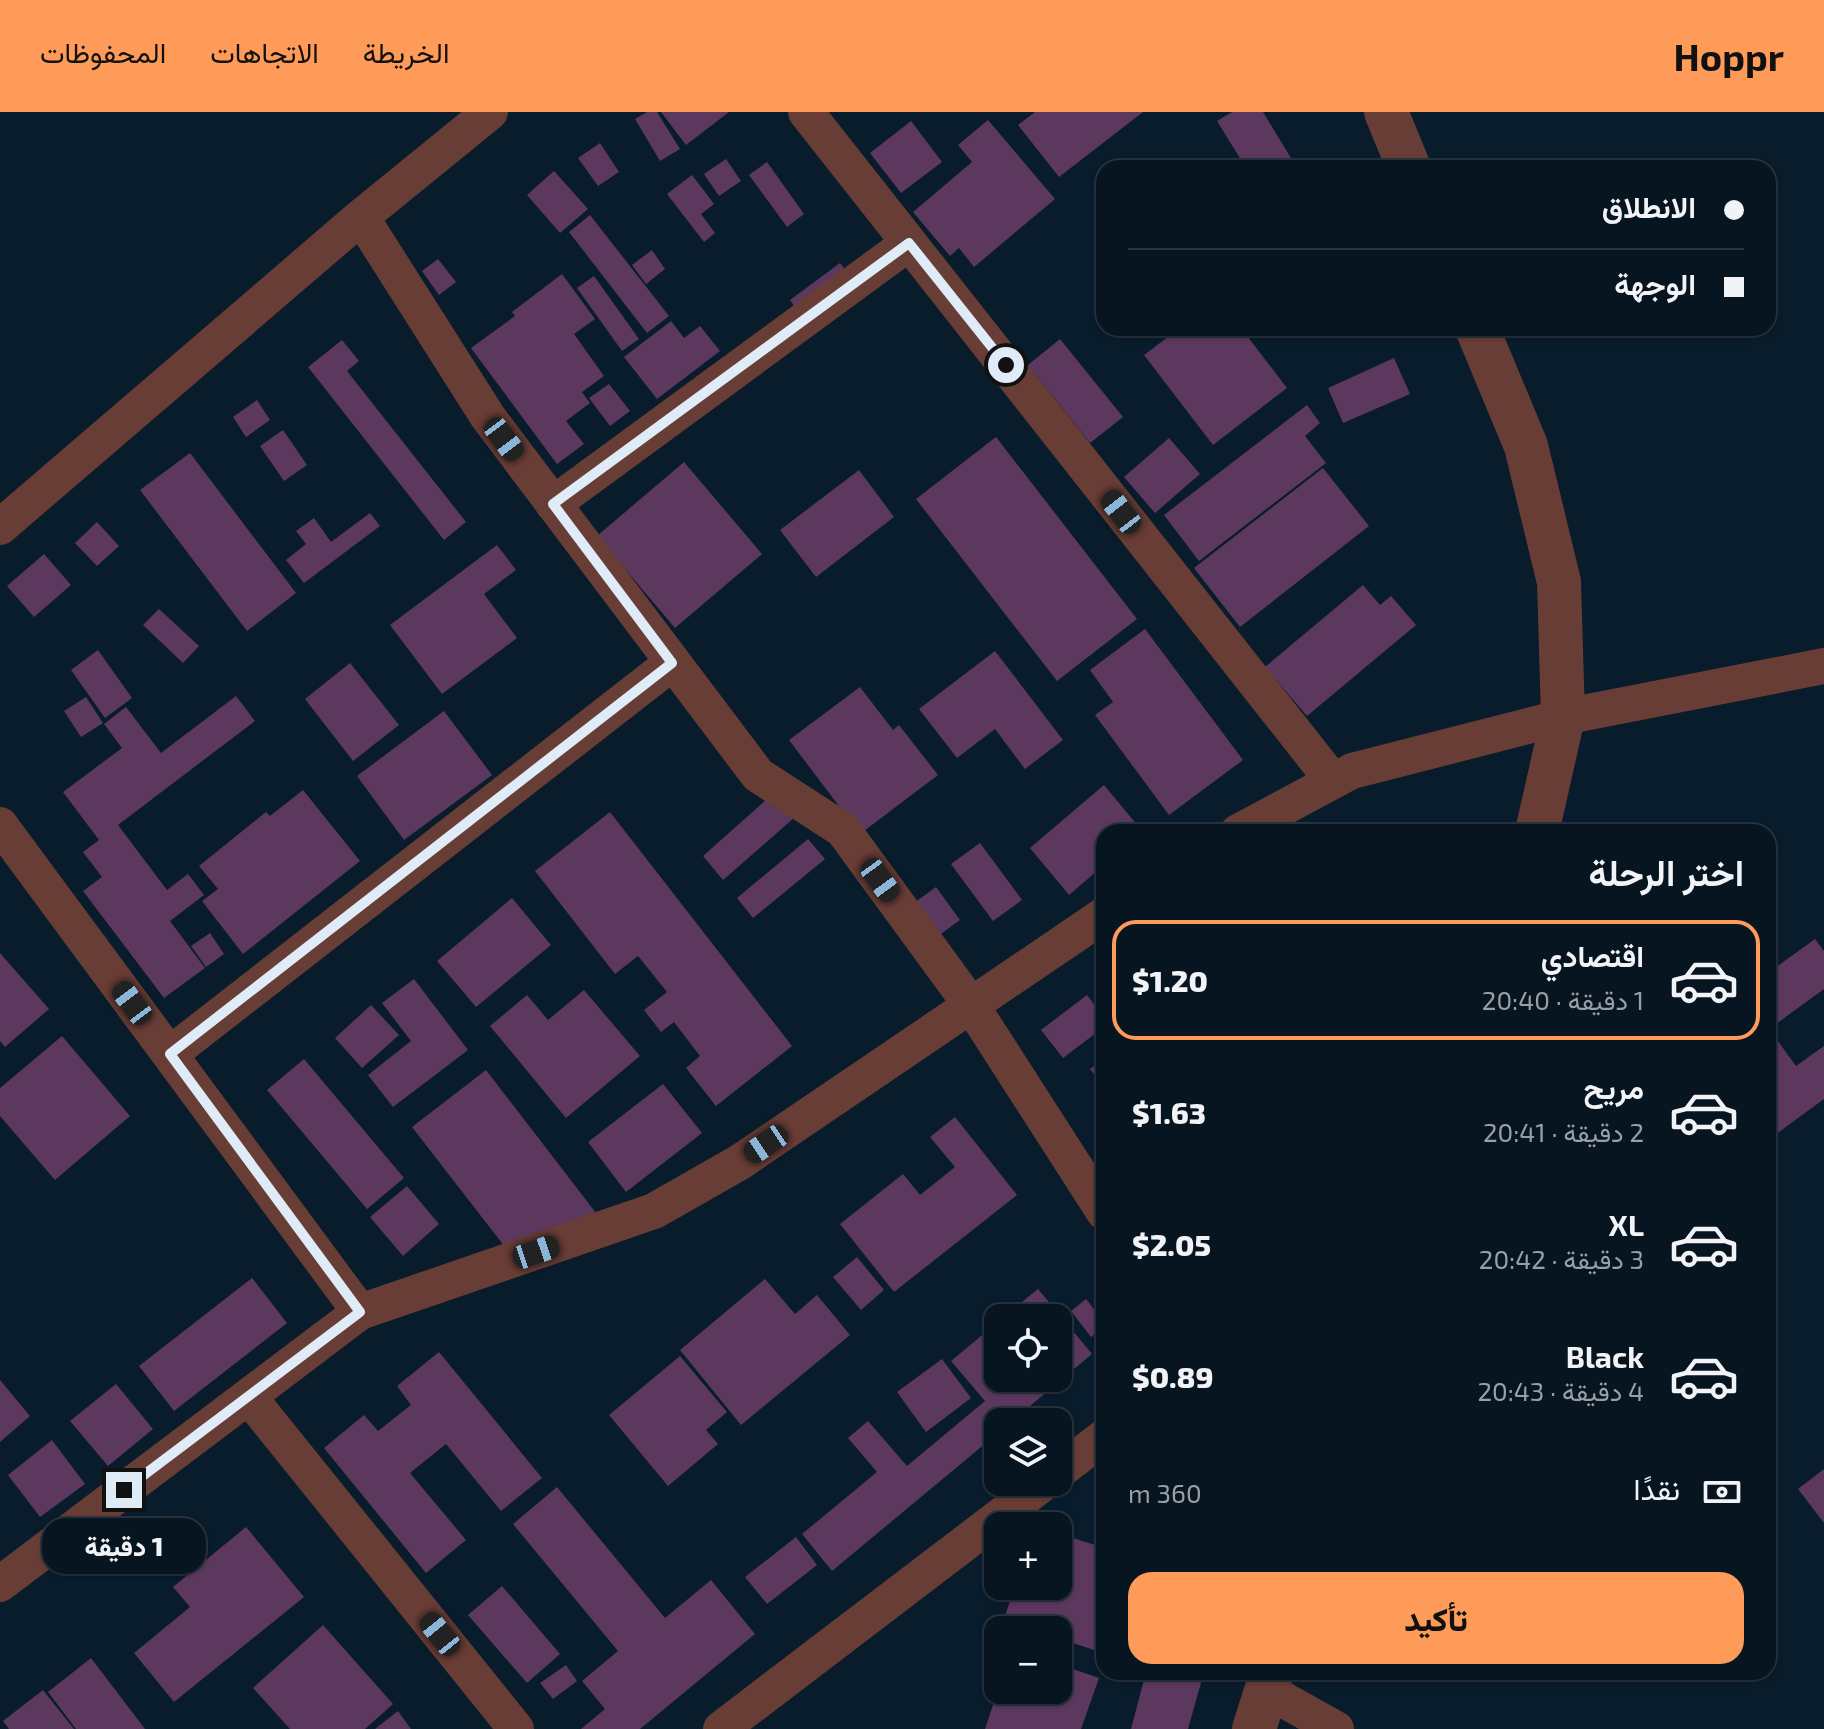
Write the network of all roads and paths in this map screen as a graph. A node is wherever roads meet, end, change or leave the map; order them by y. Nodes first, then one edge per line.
1 (490, 112) edge
2 (806, 112) edge
3 (1386, 112) edge
4 (1406, 160) edge
5 (361, 217) junction
6 (909, 243) junction
7 (1480, 336) edge
8 (553, 504) junction
9 (0, 527) edge
10 (672, 663) junction
11 (1824, 666) edge
12 (1563, 717) junction
13 (1333, 781) junction
14 (1253, 824) edge
15 (1539, 824) edge
16 (0, 825) edge
17 (1096, 920) edge
18 (971, 1005) junction
19 (170, 1054) junction
20 (1096, 1200) edge
21 (360, 1312) junction
22 (249, 1397) junction
23 (1096, 1443) edge
24 (1072, 1461) edge
25 (1027, 1496) edge
26 (0, 1584) edge
27 (1264, 1697) edge
28 (727, 1726) edge
29 (516, 1729) edge
30 (1336, 1729) edge

1 - 5 street
2 - 6 street
3 - 4 street
5 - 8 street
5 - 9 street
6 - 8 street
6 - 13 street
7 - 12 street
8 - 10 street
10 - 18 street
10 - 19 street
11 - 12 street
12 - 13 street
12 - 15 street
13 - 14 street
16 - 19 street
17 - 18 street
18 - 20 street
18 - 21 street
19 - 21 street
21 - 22 street
22 - 26 street
22 - 29 street
23 - 24 street
25 - 28 street
27 - 30 street

